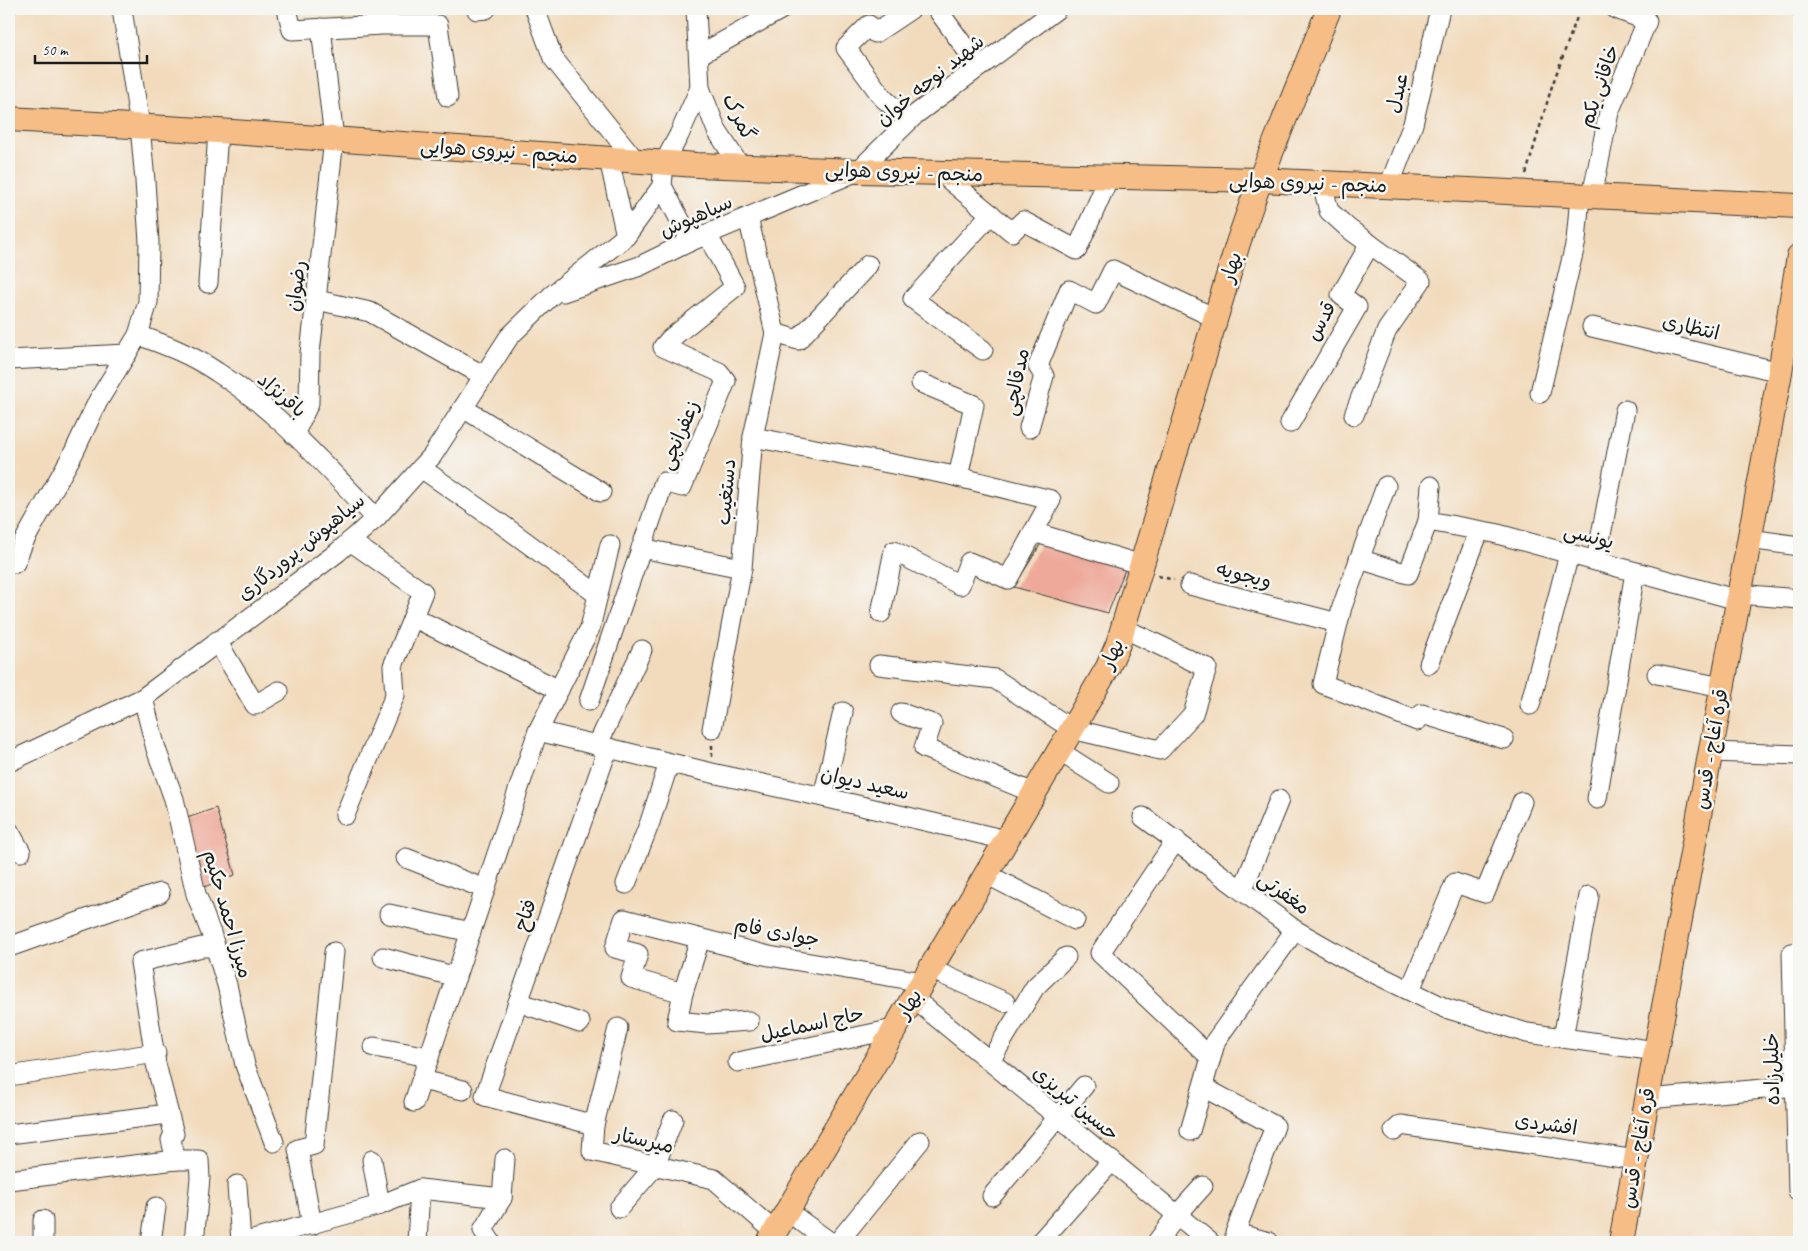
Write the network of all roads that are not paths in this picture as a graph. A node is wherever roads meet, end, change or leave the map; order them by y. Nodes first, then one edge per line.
1 (122, 9) edge
2 (287, 9) edge
3 (535, 9) edge
4 (696, 9) edge
5 (782, 9) edge
6 (911, 9) edge
7 (937, 9) edge
8 (1057, 9) edge
9 (1329, 9) edge
10 (1440, 9) edge
11 (1616, 9) edge
12 (321, 28) junction
13 (699, 55) junction
14 (979, 67) junction
15 (700, 88) junction
16 (448, 97) dead end
17 (9, 118) edge
18 (909, 121) junction
19 (140, 126) junction
20 (218, 131) junction
21 (334, 139) junction
22 (609, 159) junction
23 (636, 161) junction
24 (664, 163) junction
25 (740, 166) junction
26 (858, 171) junction
27 (941, 173) junction
28 (1109, 177) junction
29 (1260, 180) junction
30 (1322, 183) junction
31 (662, 186) junction
32 (1389, 186) junction
33 (1586, 196) junction
34 (1799, 206) edge
35 (991, 214) junction
36 (748, 217) junction
37 (626, 236) junction
38 (699, 238) junction
39 (1370, 244) junction
40 (1799, 256) edge
41 (868, 265) dead end
42 (208, 283) dead end
43 (551, 296) junction
44 (317, 300) junction
45 (1214, 318) junction
46 (1592, 327) dead end
47 (775, 333) junction
48 (138, 335) junction
49 (983, 350) dead end
50 (127, 354) junction
51 (9, 360) edge
52 (1780, 372) junction
53 (484, 376) junction
54 (921, 383) dead end
55 (1540, 393) dead end
56 (464, 408) junction
57 (1625, 410) dead end
58 (1354, 415) dead end
59 (1290, 423) dead end
60 (1030, 428) dead end
61 (294, 435) junction
62 (753, 437) junction
63 (421, 468) junction
64 (958, 477) junction
65 (1386, 486) dead end
66 (1431, 486) dead end
67 (601, 492) dead end
68 (376, 518) junction
69 (1428, 521) junction
70 (1479, 531) junction
71 (1033, 532) junction
72 (1749, 539) junction
73 (350, 541) junction
74 (610, 545) dead end
75 (1799, 546) edge
76 (641, 548) junction
77 (1569, 554) junction
78 (1359, 559) junction
79 (1596, 561) junction
80 (15, 563) dead end
81 (742, 568) junction
82 (1141, 568) junction
83 (1635, 572) junction
84 (1190, 584) road end
85 (598, 595) junction
86 (1738, 597) junction
87 (1799, 599) edge
88 (881, 613) dead end
89 (413, 617) junction
90 (1338, 623) junction
91 (1123, 628) junction
92 (217, 641) junction
93 (642, 650) dead end
94 (1429, 664) dead end
95 (879, 665) dead end
96 (1657, 674) dead end
97 (1722, 687) junction
98 (559, 690) junction
99 (279, 691) dead end
100 (143, 698) junction
101 (589, 701) dead end
102 (1530, 705) dead end
103 (843, 712) dead end
104 (901, 713) dead end
105 (1072, 728) junction
106 (712, 729) road end
107 (538, 731) junction
108 (1504, 739) dead end
109 (603, 747) junction
110 (1059, 751) junction
111 (1710, 752) junction
112 (1799, 755) edge
113 (9, 762) edge
114 (669, 763) junction
115 (1109, 783) dead end
116 (1034, 793) junction
117 (823, 797) junction
118 (1597, 799) dead end
119 (1279, 800) dead end
120 (1522, 802) dead end
121 (345, 815) dead end
122 (1143, 817) dead end
123 (9, 831) edge
124 (1006, 840) junction
125 (1176, 840) junction
126 (21, 852) dead end
127 (406, 858) dead end
128 (986, 874) junction
129 (626, 884) dead end
130 (485, 889) junction
131 (1242, 891) junction
132 (160, 894) dead end
133 (1589, 896) dead end
134 (390, 914) dead end
135 (1075, 920) dead end
136 (1295, 930) junction
137 (471, 932) junction
138 (700, 939) junction
139 (9, 947) edge
140 (214, 947) junction
141 (334, 952) dead end
142 (1799, 952) edge
143 (383, 956) dead end
144 (1066, 958) dead end
145 (456, 977) junction
146 (922, 983) junction
147 (1410, 990) junction
148 (683, 993) junction
149 (518, 1002) junction
150 (1005, 1002) dead end
151 (749, 1021) dead end
152 (580, 1023) dead end
153 (618, 1028) dead end
154 (894, 1030) junction
155 (1563, 1038) junction
156 (374, 1047) dead end
157 (1656, 1051) junction
158 (156, 1053) junction
159 (429, 1057) junction
160 (1212, 1058) junction
161 (990, 1061) junction
162 (738, 1062) dead end
163 (9, 1076) edge
164 (422, 1080) junction
165 (1084, 1086) dead end
166 (1797, 1086) edge
167 (1203, 1087) junction
168 (463, 1090) dead end
169 (485, 1096) joint
170 (1647, 1099) junction
171 (414, 1102) dead end
172 (168, 1114) junction
173 (1057, 1116) junction
174 (673, 1120) dead end
175 (594, 1125) junction
176 (1190, 1131) dead end
177 (1394, 1131) dead end
178 (9, 1134) edge
179 (920, 1141) dead end
180 (274, 1142) dead end
181 (505, 1159) dead end
182 (176, 1160) junction
183 (372, 1160) dead end
184 (1636, 1160) junction
185 (1112, 1161) junction
186 (654, 1166) junction
187 (9, 1180) edge
188 (237, 1185) dead end
189 (1203, 1186) dead end
190 (420, 1189) junction
191 (1799, 1191) edge
192 (992, 1196) dead end
193 (502, 1198) junction
194 (380, 1205) junction
195 (156, 1207) dead end
196 (619, 1208) dead end
197 (787, 1211) junction
198 (1177, 1215) junction
199 (43, 1220) dead end
200 (312, 1224) junction
201 (772, 1237) edge
202 (43, 1242) edge
203 (151, 1242) edge
204 (194, 1242) edge
205 (247, 1242) edge
206 (417, 1242) edge
207 (491, 1242) edge
208 (830, 1242) edge
209 (838, 1242) edge
210 (1040, 1242) edge
211 (1157, 1242) edge
212 (1210, 1242) edge
213 (1269, 1242) edge
214 (1621, 1242) edge

1 - 19 street
2 - 12 street
3 - 23 street
4 - 13 street, گمرک
5 - 13 street
6 - 18 street
7 - 14 street
8 - 14 street, شهید نوحه خوان
9 - 29 main road, بهار
10 - 32 street, عبدل
11 - 33 street, خاقانی یکم
12 - 16 street
12 - 21 street, رضوان
13 - 15 street, گمرک
14 - 18 street, شهید نوحه خوان
15 - 24 street, گمرک
15 - 25 street, گمرک
17 - 19 main road, منجم - نیروی هوایی
18 - 26 street, شهید نوحه خوان
19 - 20 main road, منجم - نیروی هوایی
19 - 48 street
20 - 21 main road, منجم - نیروی هوایی
20 - 42 street
21 - 22 main road, منجم - نیروی هوایی
21 - 44 street, رضوان
22 - 23 main road, منجم - نیروی هوایی
22 - 37 street
23 - 24 main road, منجم - نیروی هوایی
24 - 25 main road, منجم - نیروی هوایی
24 - 31 street
25 - 26 main road, منجم - نیروی هوایی
26 - 27 main road, منجم - نیروی هوایی
26 - 36 street, سیاهپوش
27 - 28 main road, منجم - نیروی هوایی
27 - 35 street
28 - 29 main road, منجم - نیروی هوایی
28 - 35 street
29 - 30 main road, منجم - نیروی هوایی
29 - 45 main road, بهار
30 - 32 main road, منجم - نیروی هوایی
30 - 39 street
31 - 37 street, سیاهپوش-پروردگاری
31 - 38 street
32 - 33 main road, منجم - نیروی هوایی
33 - 34 main road, منجم - نیروی هوایی
33 - 55 street, خاقانی یکم
35 - 49 street
36 - 38 street, سیاهپوش
36 - 47 street, دستغیب
37 - 43 street, سیاهپوش-پروردگاری
38 - 43 street, سیاهپوش
38 - 76 street, زعفرانچی
39 - 58 street
39 - 59 street, قدس
40 - 52 main road, قره آغاج - قدس
41 - 47 street
43 - 53 street, سیاهپوش-پروردگاری
44 - 53 street
44 - 61 street, رضوان
45 - 60 street, مدقالچی
45 - 82 main road, بهار
46 - 52 street, انتظاری
47 - 62 street, دستغیب
48 - 50 street
48 - 61 street, باقرنژاد
50 - 51 street
50 - 80 street
52 - 72 main road, قره آغاج - قدس
53 - 56 street, سیاهپوش-پروردگاری
54 - 64 street
56 - 63 street, سیاهپوش-پروردگاری
56 - 67 street
57 - 79 street
61 - 68 street, باقرنژاد
62 - 64 street
62 - 81 street, دستغیب
63 - 68 street, سیاهپوش-پروردگاری
63 - 85 street
64 - 71 street
65 - 78 street
66 - 69 street
68 - 73 street, سیاهپوش-پروردگاری
69 - 70 street, یونسی
69 - 78 street
70 - 77 street, یونسی
70 - 94 street
71 - 82 street
71 - 88 street
72 - 75 street
72 - 86 main road, قره آغاج - قدس
73 - 89 street
73 - 92 street, سیاهپوش-پروردگاری
74 - 85 street
76 - 81 street
76 - 101 street, زعفرانچی
77 - 79 street, یونسی
77 - 102 street
78 - 90 street
79 - 83 street, یونسی
81 - 106 street, دستغیب
82 - 91 main road, بهار
83 - 86 street, یونسی
83 - 118 street
84 - 90 street, ویجویه
85 - 98 street
86 - 87 street, یونسی
86 - 97 main road, قره آغاج - قدس
89 - 98 street
89 - 121 street
90 - 108 street
91 - 105 main road, بهار
91 - 105 street
92 - 99 street
92 - 100 street, سیاهپوش-پروردگاری
93 - 109 street, فتاح
95 - 105 street
96 - 97 street
97 - 111 main road, قره آغاج - قدس
98 - 107 street
100 - 113 street, سیاهپوش-پروردگاری
100 - 140 street, میرزا احمد حکیم
103 - 117 street
104 - 116 street
105 - 110 main road, بهار
107 - 109 street, سعید دیوان
107 - 130 street
109 - 114 street, سعید دیوان
109 - 149 street, فتاح
110 - 115 street
110 - 116 main road, بهار
111 - 112 street
111 - 157 main road, قره آغاج - قدس
114 - 117 street, سعید دیوان
114 - 129 street
116 - 124 main road, بهار
117 - 124 street, سعید دیوان
119 - 131 street
120 - 147 street
122 - 125 street, مغفرتی
123 - 126 street
124 - 128 main road, بهار
125 - 131 street, مغفرتی
125 - 160 street
127 - 130 street
128 - 135 street
128 - 146 main road, بهار
130 - 137 street
131 - 136 street, مغفرتی
132 - 139 street
133 - 155 street
134 - 137 street
136 - 147 street, مغفرتی
136 - 160 street
137 - 145 street
138 - 146 street, جوادی فام
138 - 148 street
138 - 148 street, جوادی فام
140 - 158 street
140 - 180 street, میرزا احمد حکیم
141 - 200 street
142 - 166 street, خلیل‌زاده
143 - 145 street
144 - 161 street
145 - 159 street
146 - 150 street, جوادی فام
146 - 154 main road, بهار
146 - 161 street, حسین تبریزی
147 - 155 street, مغفرتی
148 - 151 street
149 - 152 street
149 - 169 street, فتاح
153 - 175 street
154 - 162 street, حاج اسماعیل
154 - 197 main road, بهار
155 - 157 street, مغفرتی
156 - 159 street
157 - 170 main road, قره آغاج - قدس
158 - 163 street
158 - 172 street
159 - 164 street
160 - 167 street
161 - 173 street, حسین تبریزی
164 - 168 street
164 - 171 street
165 - 173 street
166 - 170 street
166 - 191 street, خلیل‌زاده
167 - 176 street
167 - 213 street
169 - 175 street, میرستار
170 - 184 main road, قره آغاج - قدس
172 - 178 street
172 - 182 street
173 - 185 street, حسین تبریزی
173 - 192 street
174 - 186 street
175 - 186 street, میرستار
177 - 184 street, افشردی
179 - 209 street
181 - 193 street
182 - 187 street
182 - 204 street
183 - 194 street
184 - 214 main road, قره آغاج - قدس
185 - 198 street, حسین تبریزی
185 - 210 street
186 - 196 street
186 - 201 street, میرستار
188 - 205 street
189 - 198 street
190 - 193 street
190 - 194 street
190 - 206 street
193 - 207 street
194 - 200 street
195 - 203 street
197 - 201 main road, بهار
197 - 208 street
198 - 211 street
198 - 212 street, حسین تبریزی
199 - 202 street
200 - 205 street

